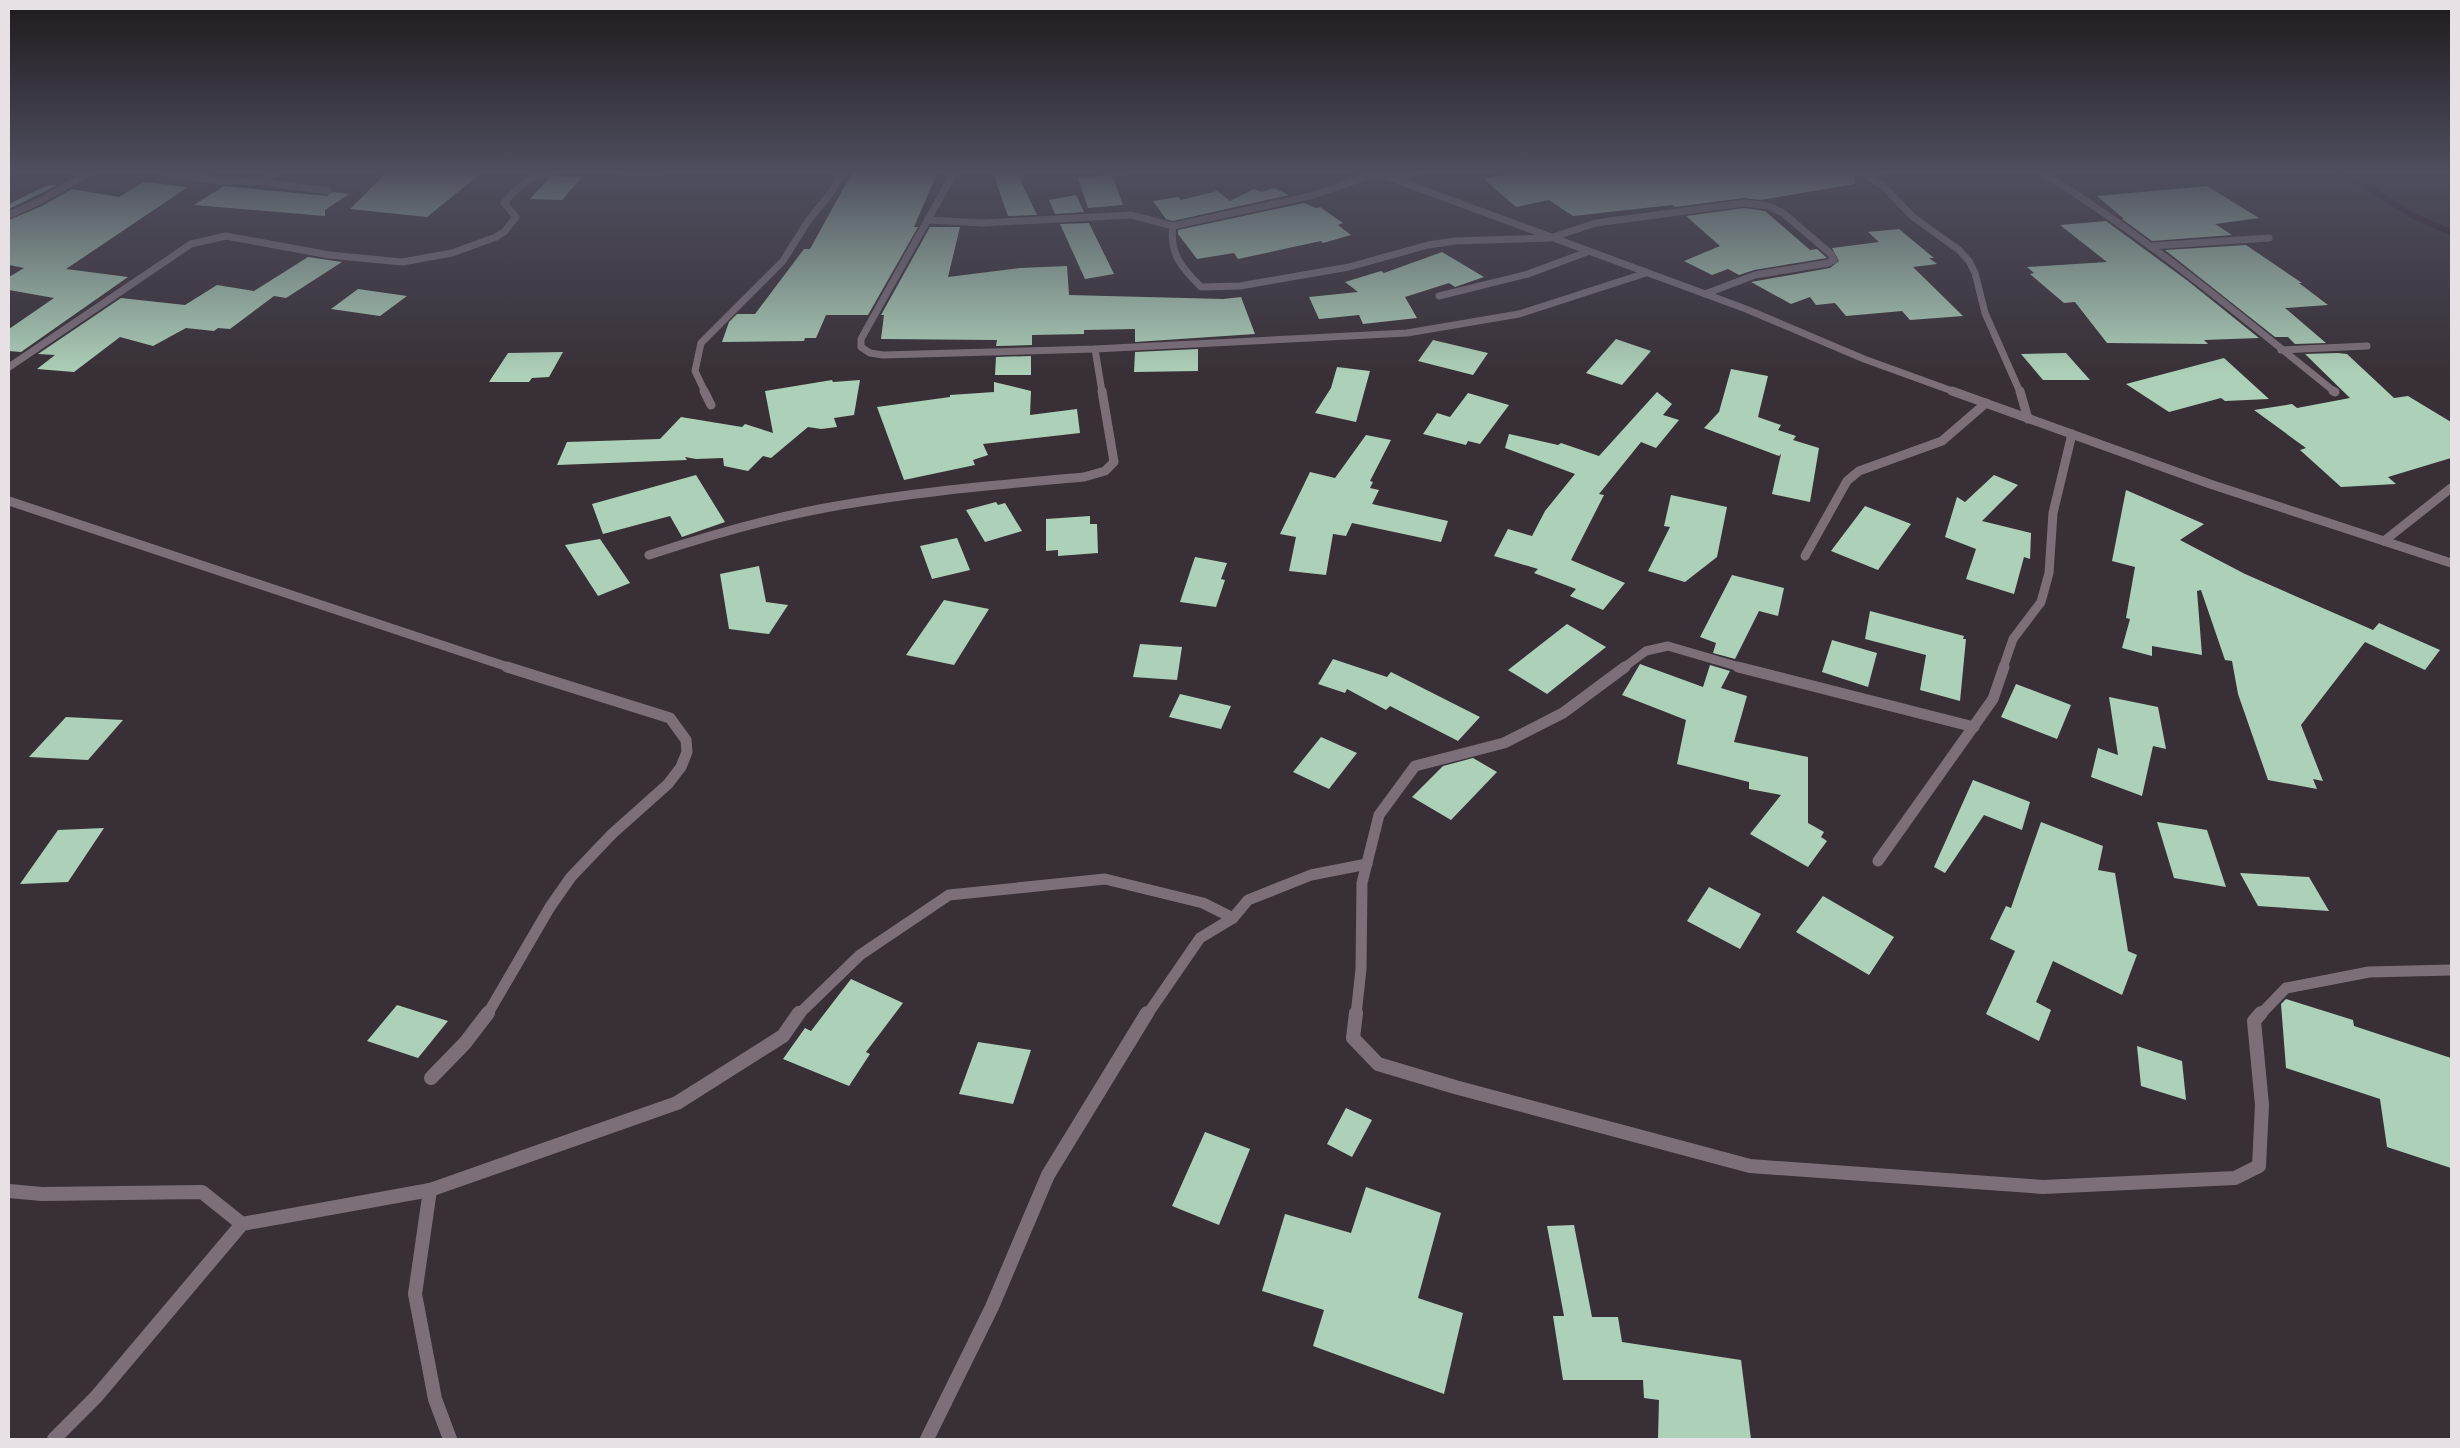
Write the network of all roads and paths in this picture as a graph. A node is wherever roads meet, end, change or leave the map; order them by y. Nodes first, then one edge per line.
1 (215, 239) edge
2 (240, 239) edge
3 (487, 239) edge
4 (797, 239) edge
5 (918, 239) edge
6 (1170, 239) edge
7 (1532, 239) edge
8 (1551, 239) edge
9 (1813, 239) edge
10 (1943, 239) edge
11 (2140, 239) edge
12 (2261, 239) edge
13 (2151, 246) junction
14 (1586, 252) junction
15 (1646, 273) junction
16 (1705, 294) junction
17 (1439, 296) dead end
18 (2367, 346) dead end
19 (1095, 349) junction
20 (2281, 350) junction
21 (9, 367) edge
22 (2335, 392) dead end
23 (1986, 403) junction
24 (711, 404) dead end
25 (2028, 419) junction
26 (2072, 434) junction
27 (2451, 488) edge
28 (9, 500) edge
29 (2384, 541) junction
30 (649, 555) dead end
31 (1806, 556) dead end
32 (2451, 563) edge
33 (1974, 727) junction
34 (1878, 861) dead end
35 (1367, 864) junction
36 (1232, 918) junction
37 (2451, 970) edge
38 (431, 1078) dead end
39 (430, 1190) junction
40 (9, 1191) edge
41 (242, 1224) junction
42 (54, 1439) edge
43 (450, 1439) edge
44 (927, 1439) edge

1 - 21 street
2 - 3 street
4 - 24 street
5 - 19 street
6 - 7 street
8 - 14 street
9 - 16 street
10 - 25 street
11 - 13 street
12 - 13 street
13 - 20 street
14 - 15 street
14 - 17 street
15 - 16 street
15 - 19 street
16 - 23 street
18 - 20 street
19 - 30 street
20 - 22 street
23 - 25 street
23 - 31 street
25 - 26 street
26 - 29 street
26 - 33 street
27 - 29 street
28 - 38 street
29 - 32 street
33 - 34 street
33 - 35 street
35 - 36 street
35 - 37 street
36 - 39 street
36 - 44 street
39 - 41 street
39 - 43 street
40 - 41 street
41 - 42 street

